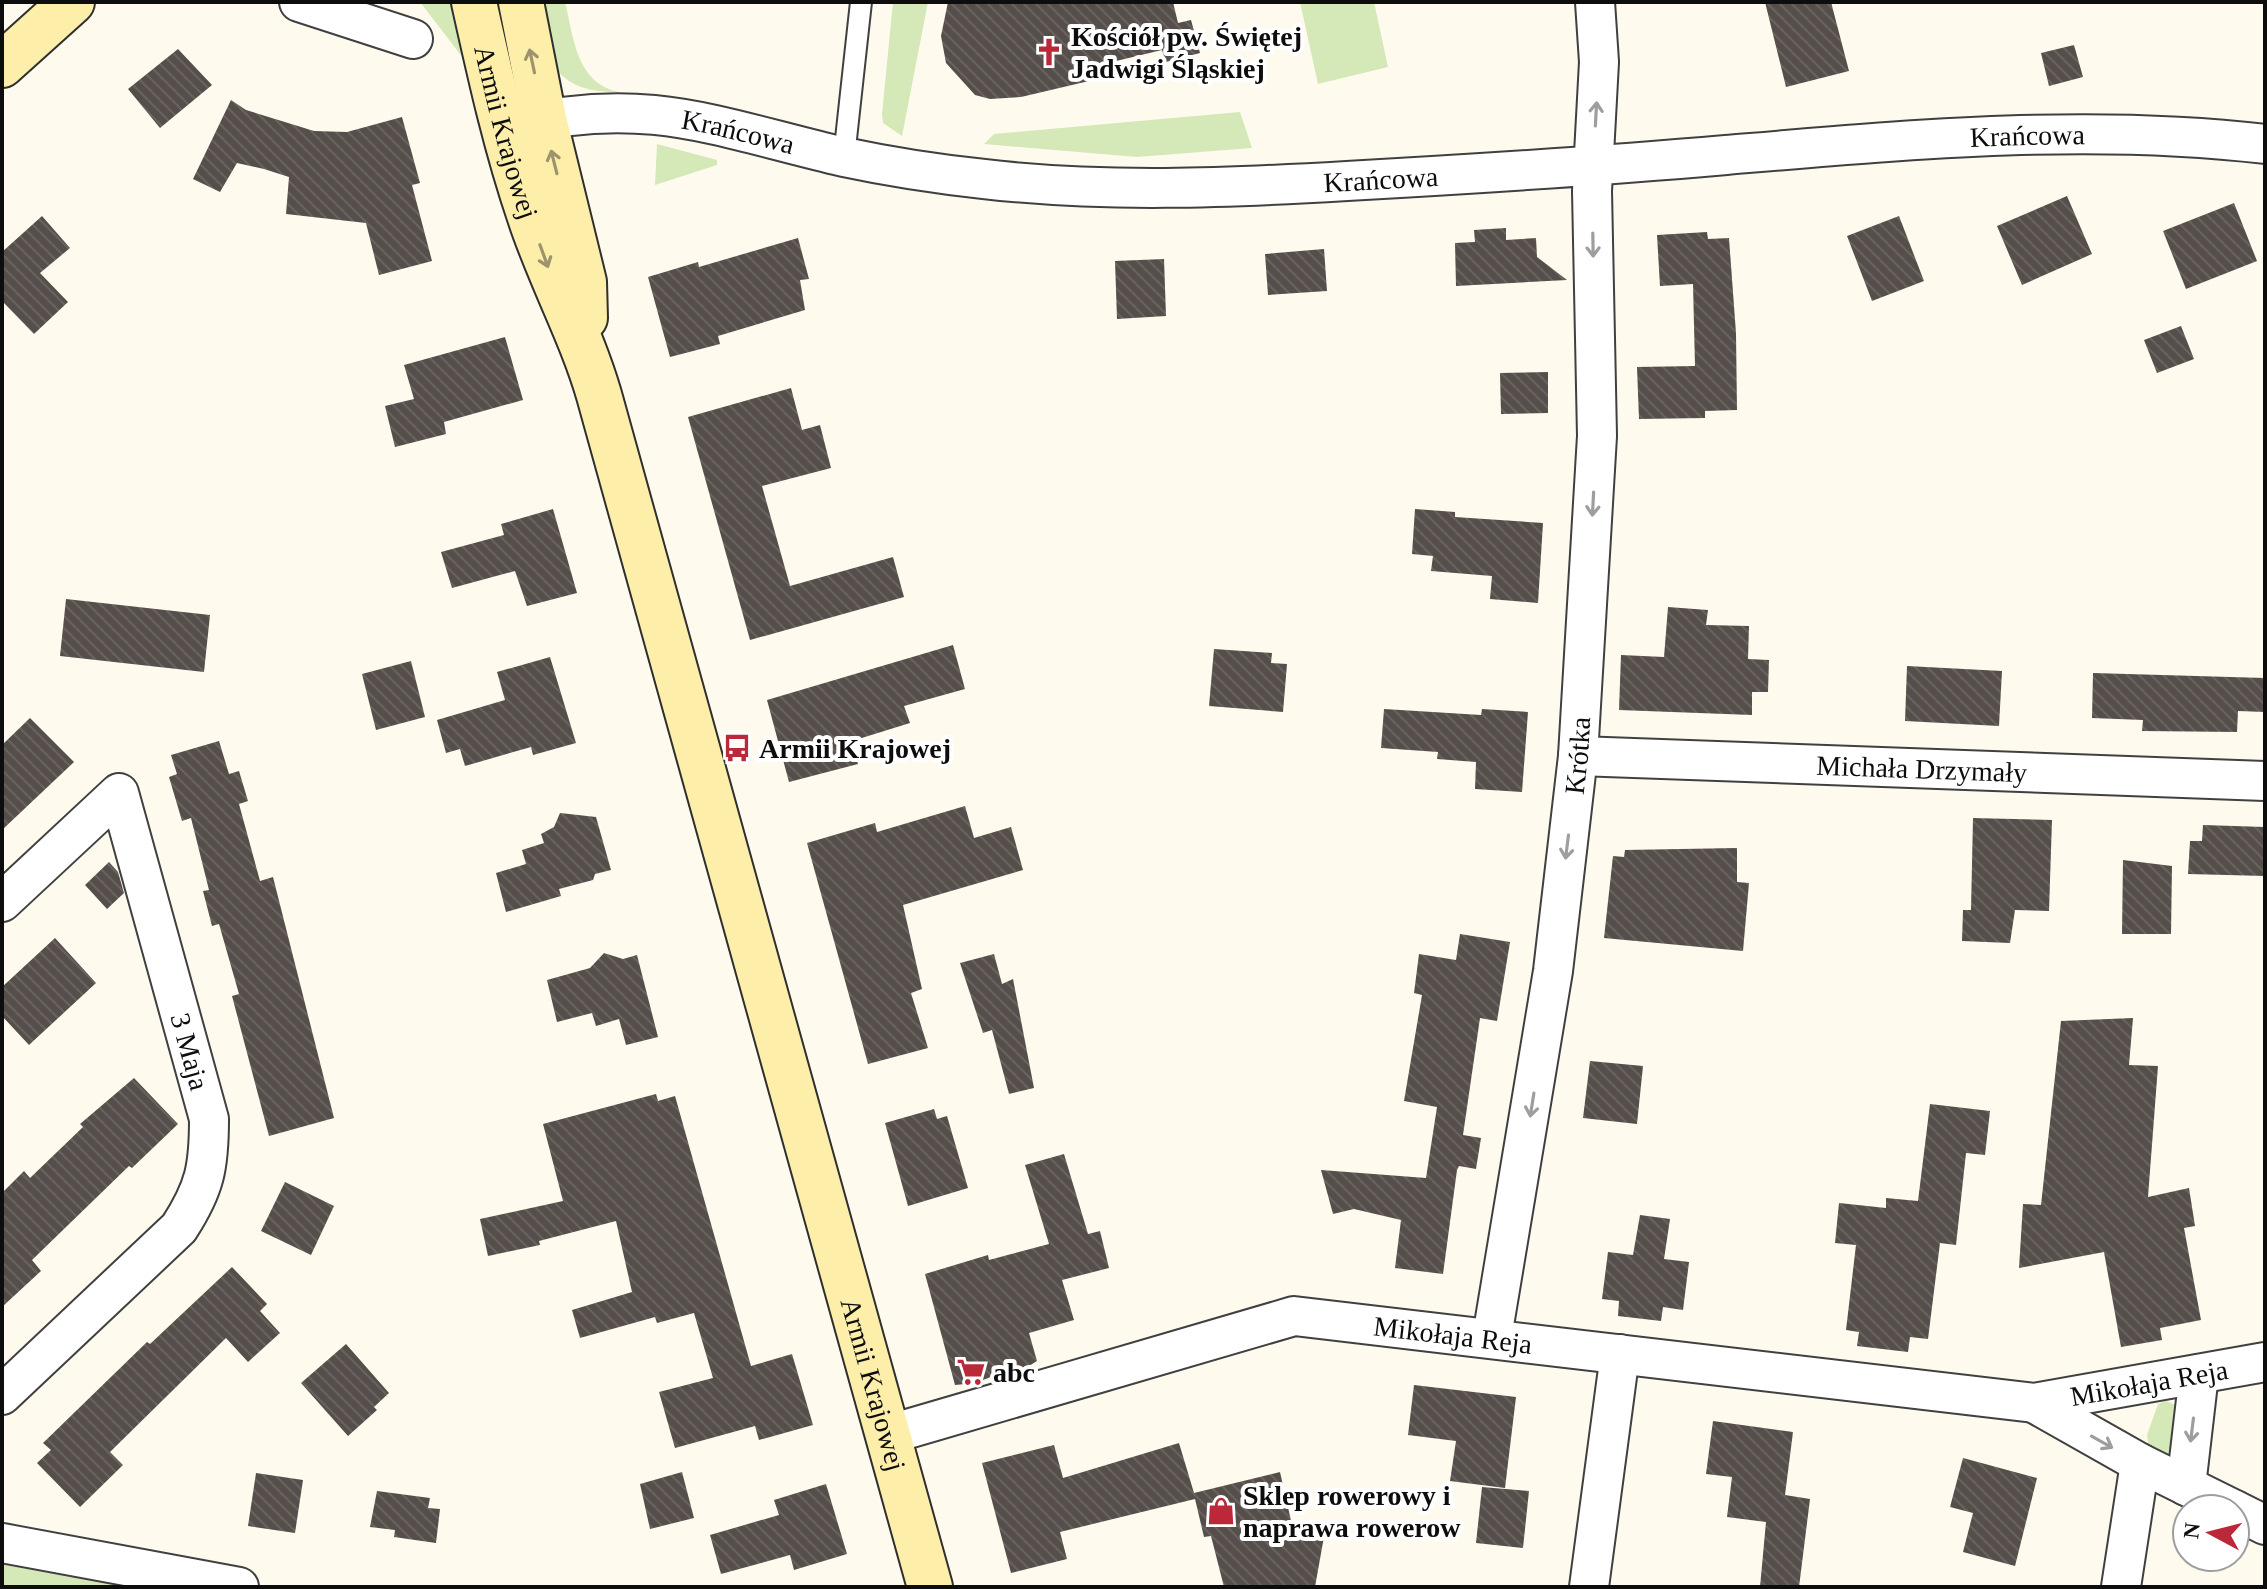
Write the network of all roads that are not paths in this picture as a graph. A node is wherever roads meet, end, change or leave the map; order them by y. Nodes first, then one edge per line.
1 (72, 2) edge
2 (299, 2) edge
3 (474, 2) edge
4 (521, 2) edge
5 (861, 2) edge
6 (1595, 2) edge
7 (1624, 2) edge
8 (413, 39) dead end
9 (1599, 62) junction
10 (2, 65) edge
11 (524, 124) junction
12 (2265, 144) edge
13 (844, 157) junction
14 (1593, 167) junction
15 (1578, 756) junction
16 (2265, 781) edge
17 (2, 902) edge
18 (1492, 1337) junction
19 (1620, 1354) junction
20 (2265, 1362) edge
21 (2199, 1374) junction
22 (2, 1395) edge
23 (2034, 1403) junction
24 (887, 1435) junction
25 (2140, 1463) junction
26 (2186, 1486) junction
27 (2201, 1493) edge
28 (2, 1543) edge
29 (239, 1587) edge
30 (930, 1587) edge
31 (1589, 1587) edge
32 (2121, 1587) edge

1 - 10 main road
2 - 8 street
3 - 11 main road, Armii Krajowej
11 -> 4 main road, Armii Krajowej
5 - 13 lane
6 - 9 street
7 - 9 street
14 -> 9 street, Krótka
11 - 13 street, Krańcowa
11 - 24 main road, Armii Krajowej
12 - 14 street, Krańcowa
13 - 14 street, Krańcowa
14 -> 15 street, Krótka
15 - 16 street, Michała Drzymały
15 -> 18 street, Krótka
17 - 22 street, 3 Maja
18 - 19 street, Mikołaja Reja
18 - 24 street, Mikołaja Reja
19 - 23 street, Mikołaja Reja
19 - 31 street
20 - 21 street, Mikołaja Reja
21 - 23 street, Mikołaja Reja
21 -> 26 street
23 -> 25 street, Mikołaja Reja
24 - 30 main road, Armii Krajowej
25 - 26 street, Mikołaja Reja
25 - 32 street
26 - 27 street, Mikołaja Reja
28 - 29 street

